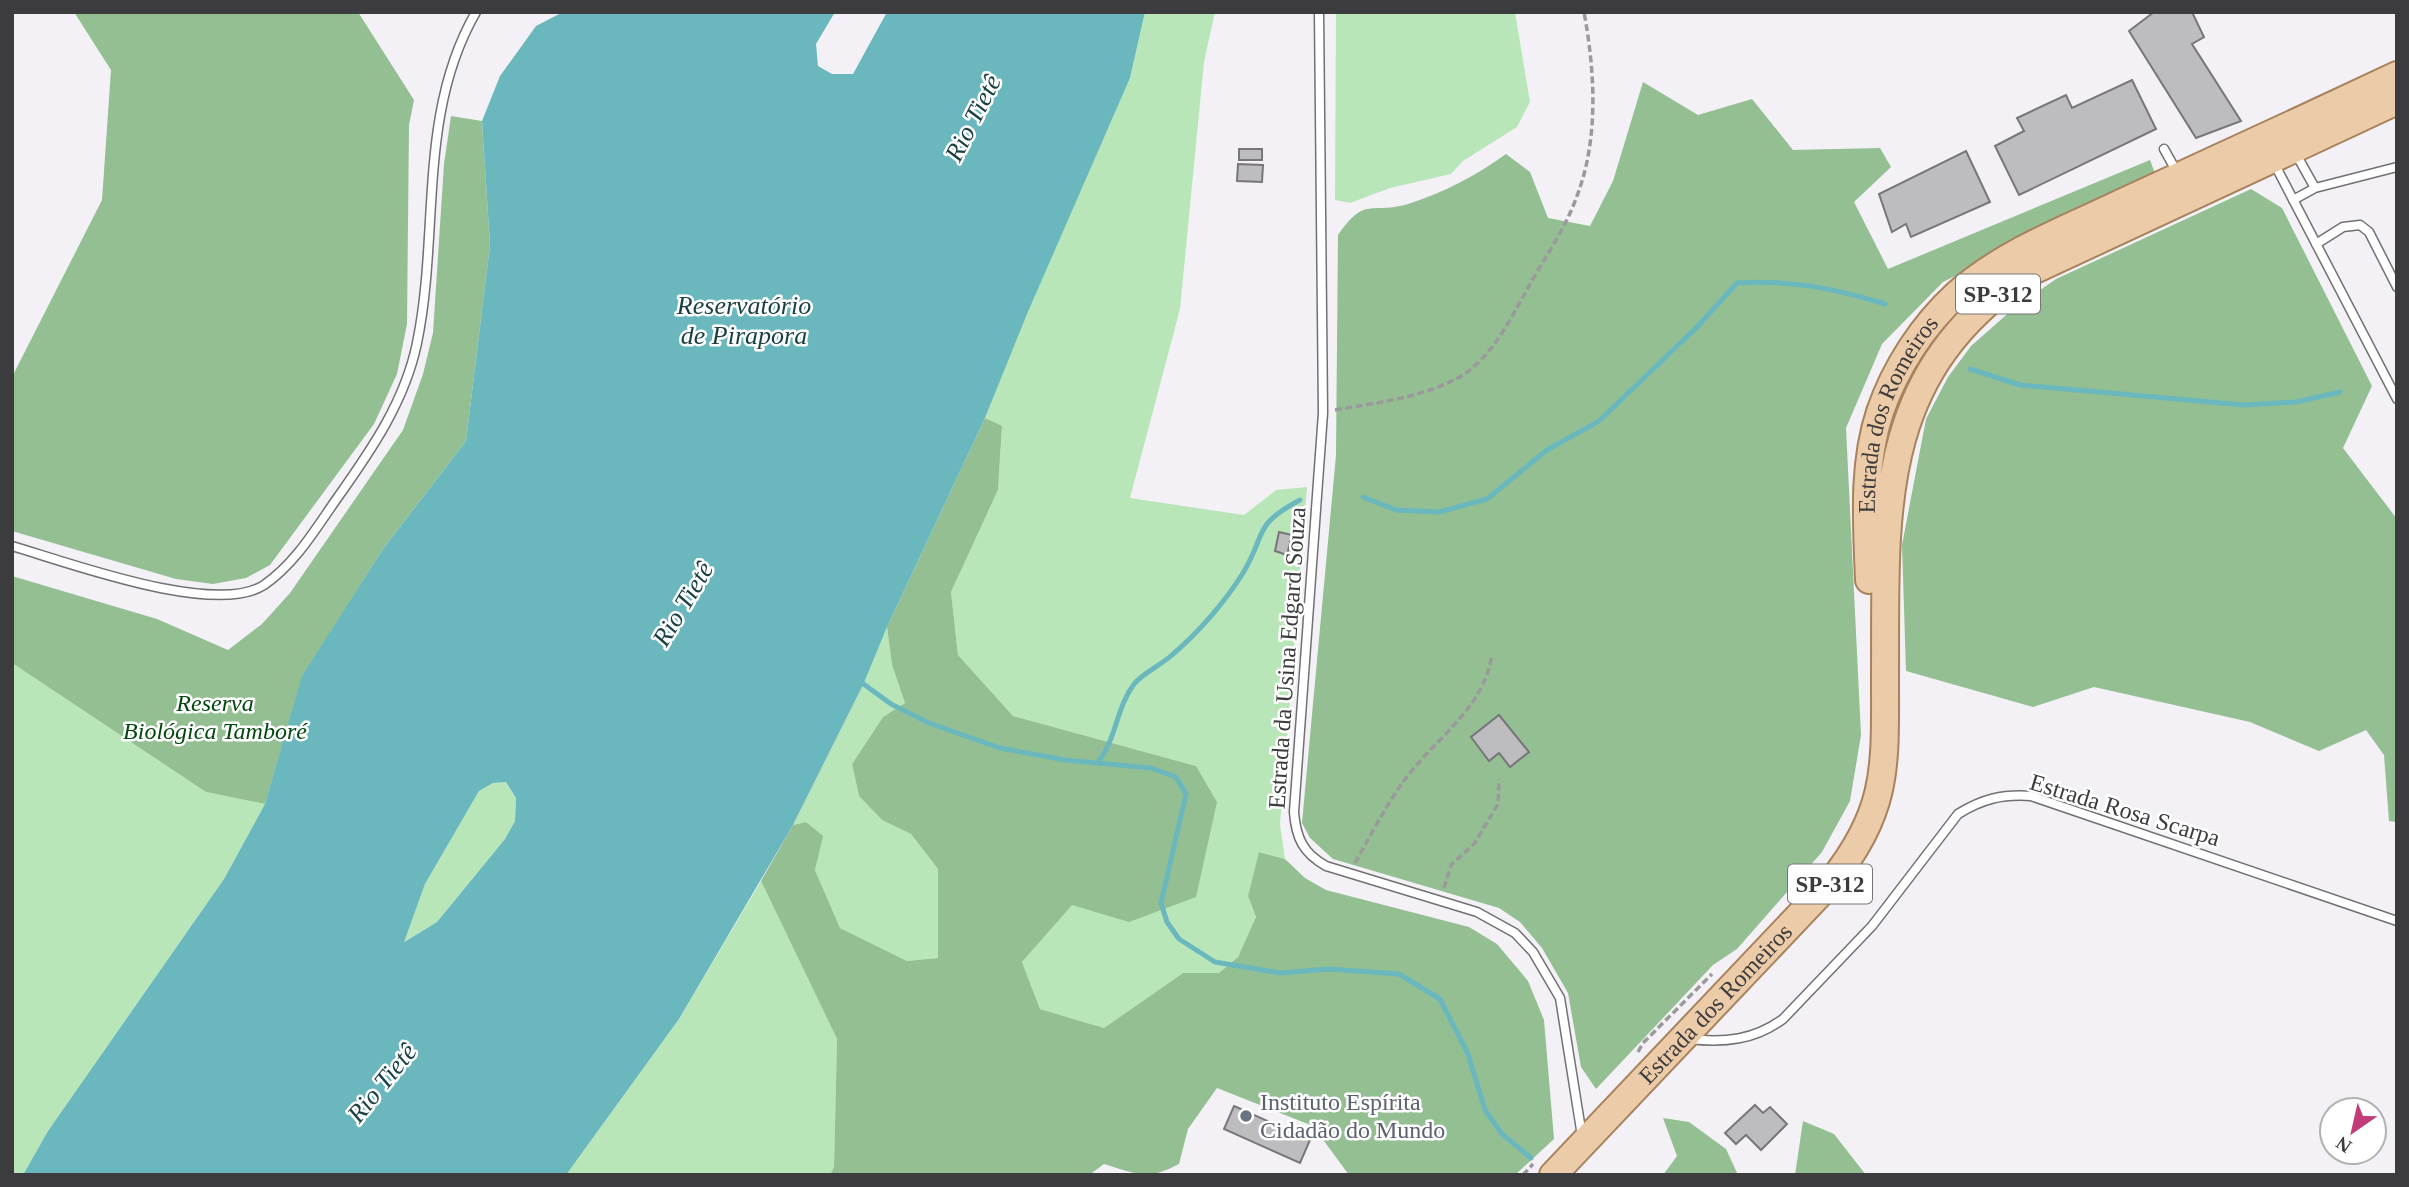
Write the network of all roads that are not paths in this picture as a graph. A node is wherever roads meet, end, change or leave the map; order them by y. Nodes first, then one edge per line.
1 (476, 12) edge
2 (1319, 12) edge
3 (2397, 75) edge
4 (2397, 101) edge
5 (2164, 149) dead end
6 (2282, 153) junction
7 (2395, 168) edge
8 (2179, 176) junction
9 (2315, 188) junction
10 (2293, 200) junction
11 (2316, 244) junction
12 (2397, 287) edge
13 (2397, 399) edge
14 (12, 546) edge
15 (1885, 703) junction
16 (2397, 921) edge
17 (1683, 1038) junction
18 (1583, 1142) junction
19 (1553, 1175) edge

1 - 14 lane
2 - 18 lane, Estrada da Usina Edgard Souza
3 - 8 main road, Estrada dos Romeiros / SP-312
4 - 6 main road, Estrada dos Romeiros / SP-312
5 - 8 lane
6 - 9 lane
6 - 10 lane
6 - 15 main road, Estrada dos Romeiros / SP-312
7 - 9 lane
8 - 15 main road, Estrada dos Romeiros / SP-312
9 - 10 lane
10 - 11 lane
11 - 12 lane
11 - 13 lane
15 - 17 main road, Estrada dos Romeiros / SP-312
16 - 17 lane, Estrada Rosa Scarpa
17 - 18 main road, Estrada dos Romeiros / SP-312
18 - 19 main road, Estrada dos Romeiros / SP-312

